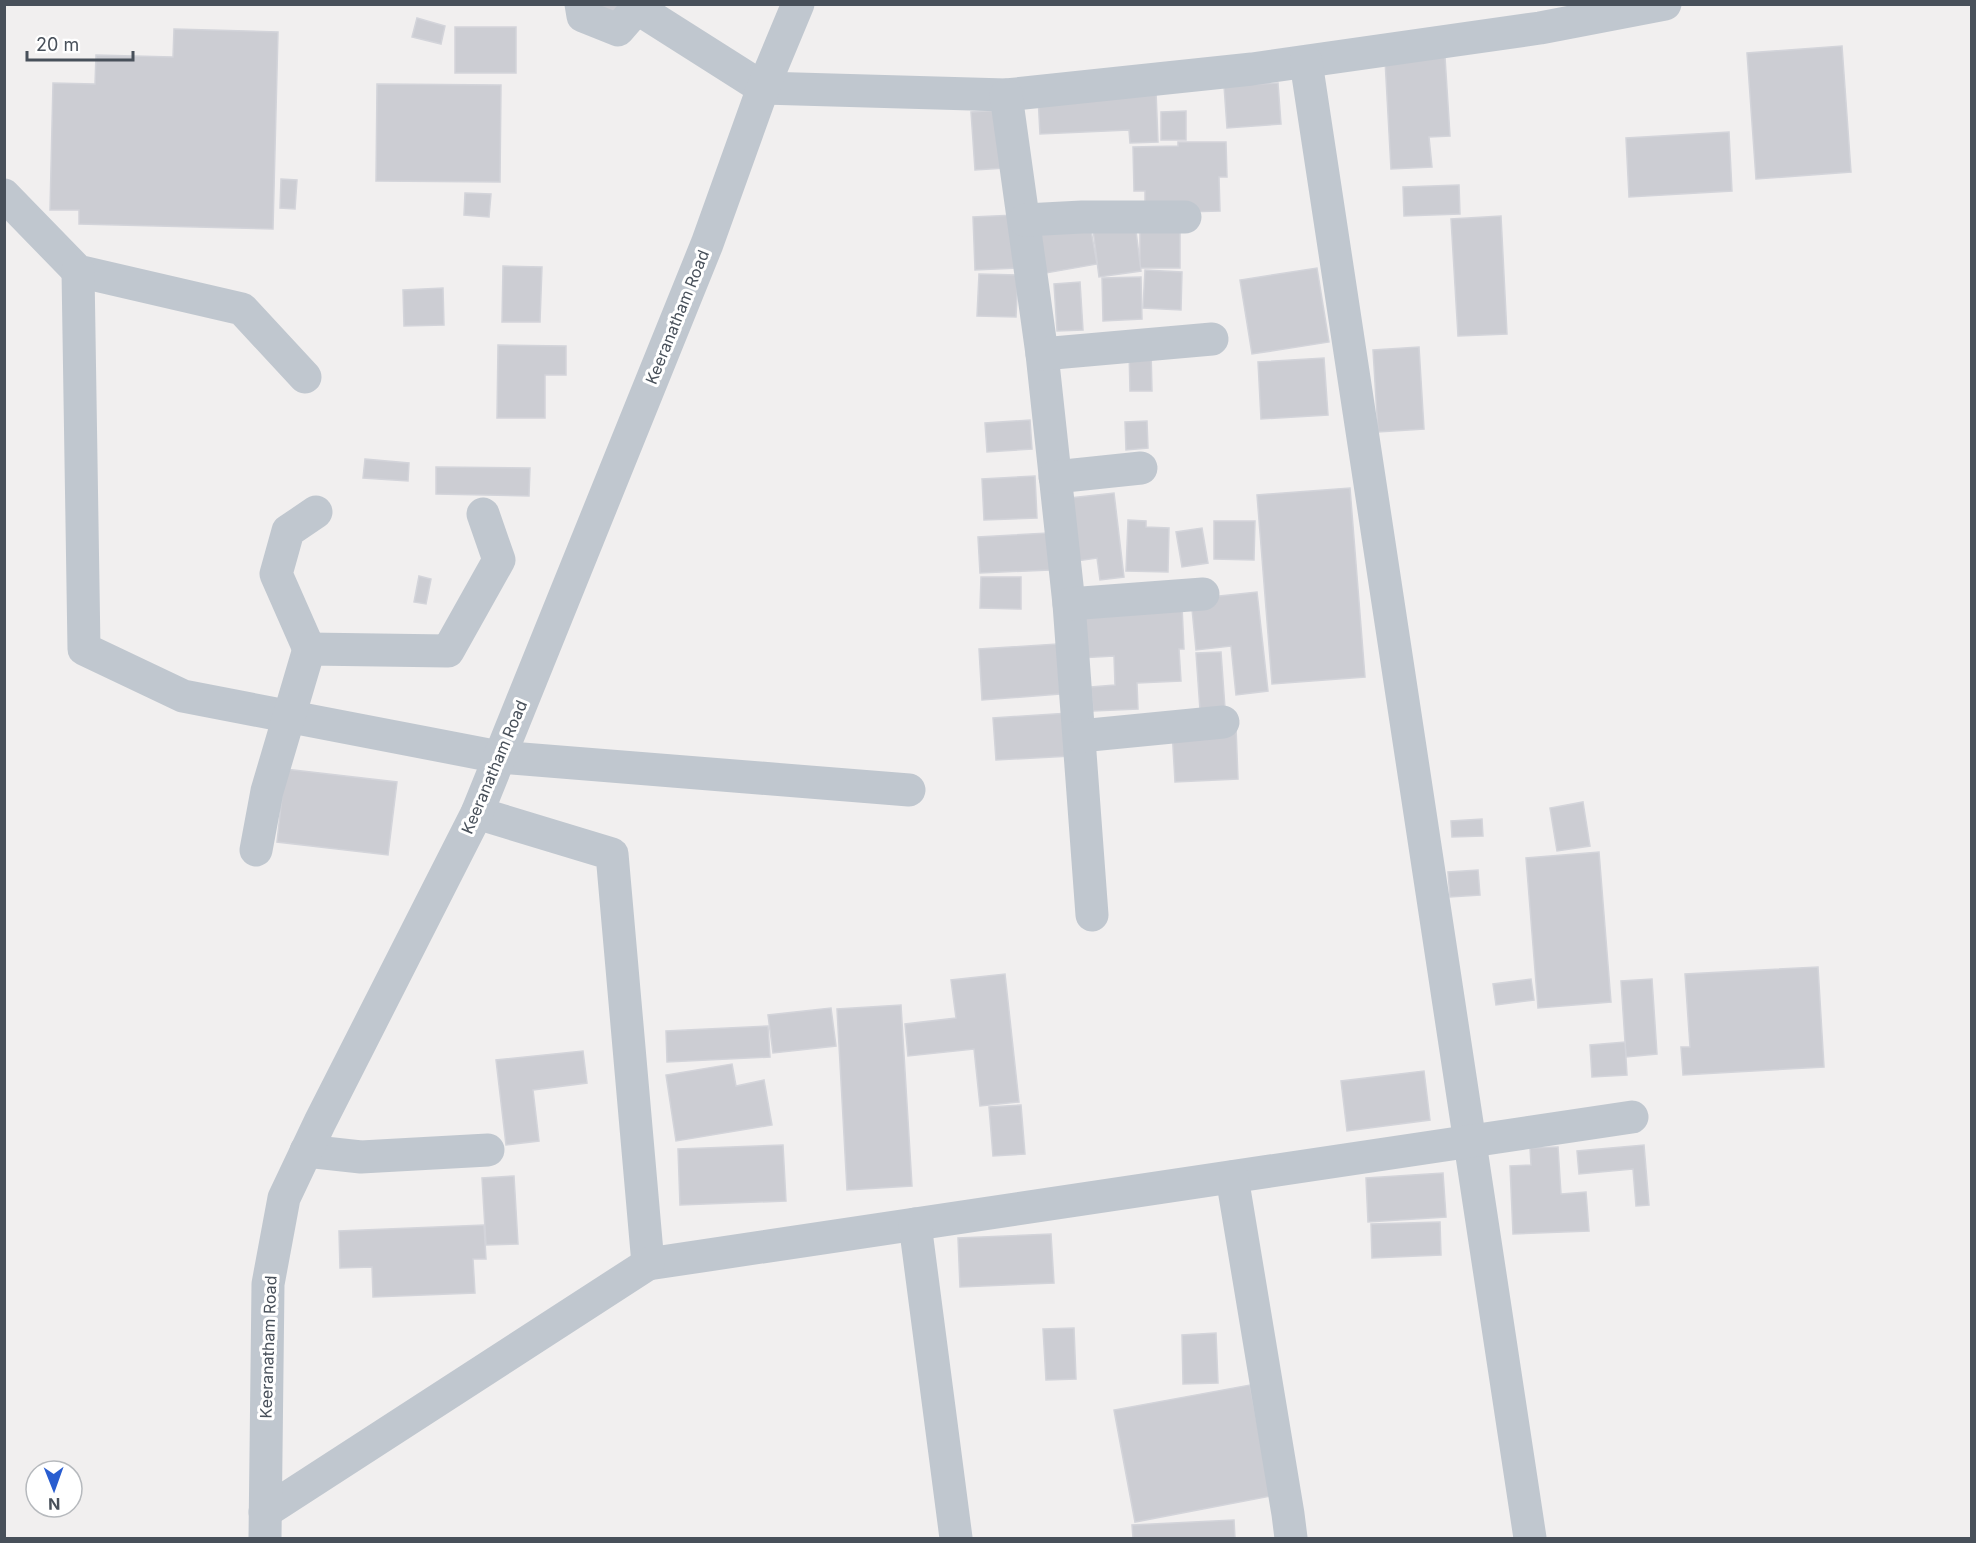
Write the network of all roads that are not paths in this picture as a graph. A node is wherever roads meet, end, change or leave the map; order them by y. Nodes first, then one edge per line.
1 (581, 4) edge
2 (798, 4) edge
3 (1665, 4) edge
4 (1306, 62) junction
5 (763, 88) junction
6 (1006, 95) junction
7 (4, 195) edge
8 (1185, 217) dead end
9 (1025, 220) junction
10 (78, 271) junction
11 (1212, 339) dead end
12 (1042, 354) junction
13 (305, 377) dead end
14 (1141, 468) dead end
15 (1056, 477) junction
16 (316, 512) dead end
17 (483, 514) dead end
18 (1203, 594) dead end
19 (1069, 604) junction
20 (309, 649) junction
21 (288, 716) junction
22 (1223, 722) dead end
23 (1080, 736) junction
24 (499, 757) junction
25 (909, 790) dead end
26 (477, 813) junction
27 (256, 849) dead end
28 (1092, 915) dead end
29 (1632, 1117) dead end
30 (1470, 1142) junction
31 (306, 1150) junction
32 (488, 1150) dead end
33 (1232, 1177) junction
34 (915, 1224) junction
35 (648, 1264) junction
36 (265, 1525) edge
37 (956, 1539) edge
38 (1291, 1539) edge
39 (1530, 1539) edge

1 - 5 street
2 - 5 street, Keeranatham Road
3 - 4 street
4 - 6 street
4 - 30 street
5 - 6 street
5 - 24 street, Keeranatham Road
6 - 9 street
7 - 10 street
8 - 9 street
9 - 12 street
10 - 13 street
10 - 21 street
11 - 12 street
12 - 15 street
14 - 15 street
15 - 19 street
16 - 20 street
17 - 20 street
18 - 19 street
19 - 23 street
20 - 21 street
21 - 24 street
21 - 27 street
22 - 23 street
23 - 28 street
24 - 25 street
24 - 26 street, Keeranatham Road
26 - 31 street, Keeranatham Road
26 - 35 street
29 - 30 street
30 - 33 street
30 - 39 street
31 - 32 street
31 - 36 street, Keeranatham Road
33 - 34 street
33 - 38 street
34 - 35 street
34 - 37 street
35 - 36 street

